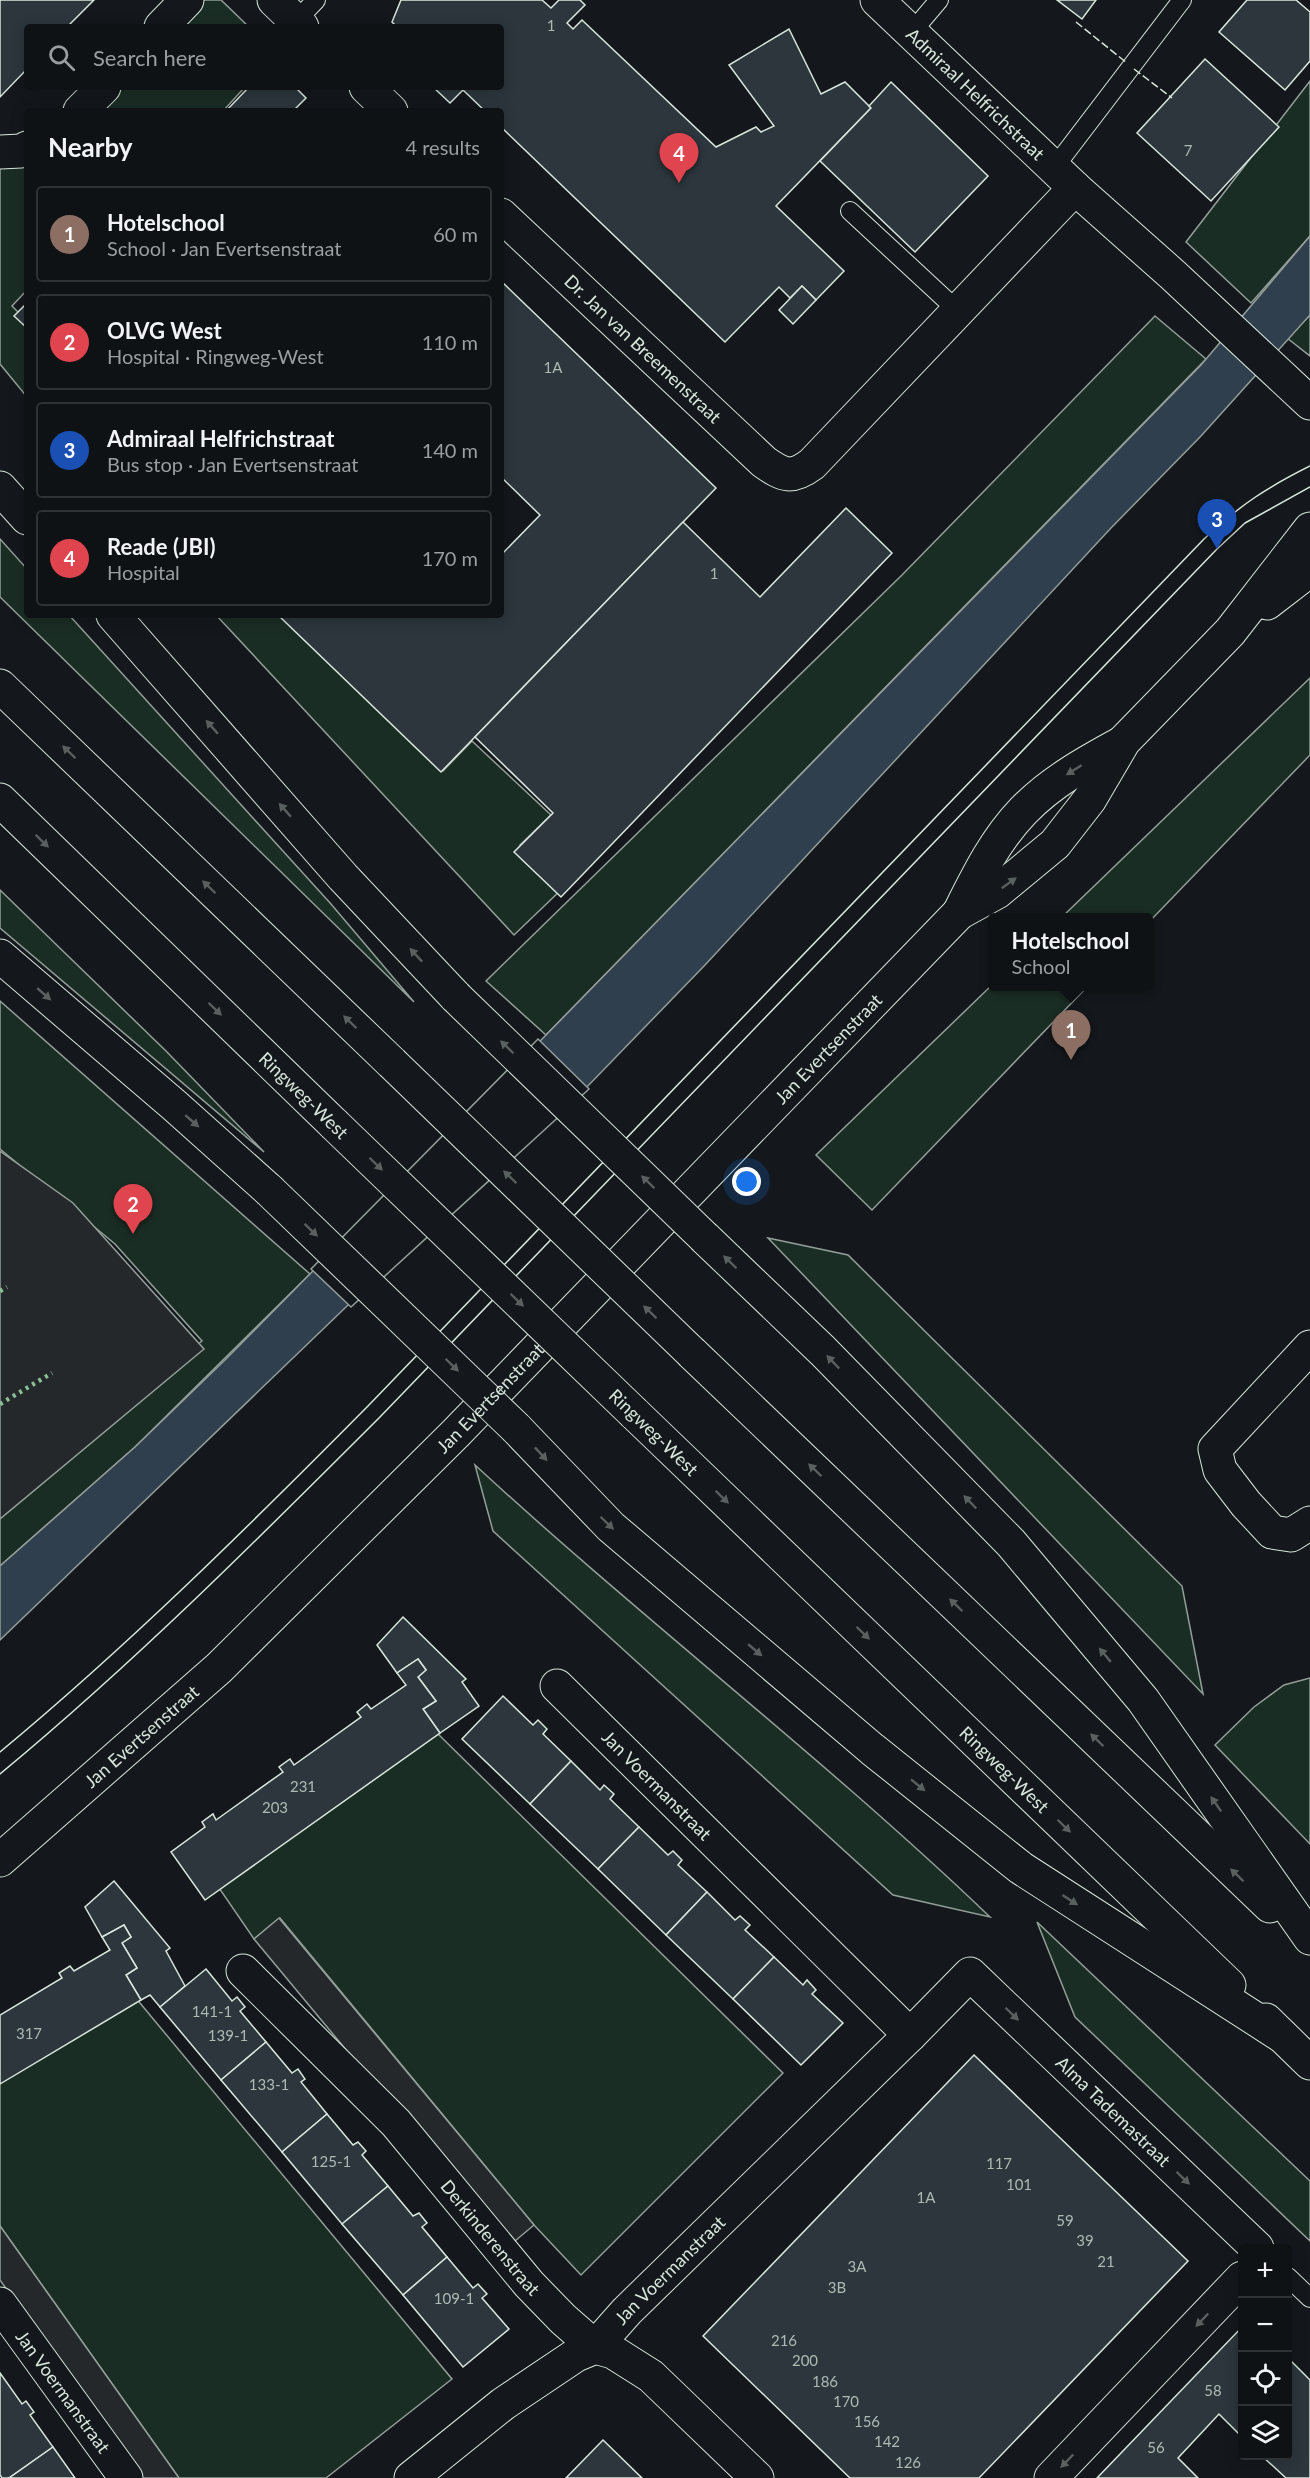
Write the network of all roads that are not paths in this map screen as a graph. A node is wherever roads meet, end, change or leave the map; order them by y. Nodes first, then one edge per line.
1 (188, 0) edge
2 (877, 0) edge
3 (939, 0) edge
4 (1182, 0) edge
5 (164, 24) edge
6 (911, 33) junction
7 (101, 90) edge
8 (369, 90) edge
9 (83, 108) edge
10 (388, 108) edge
11 (24, 150) edge
12 (0, 152) edge
13 (1064, 178) junction
14 (850, 212) dead end
15 (504, 218) edge
16 (958, 311) junction
17 (1304, 398) edge
18 (0, 488) edge
19 (24, 515) edge
20 (1310, 529) edge
21 (1310, 570) edge
22 (116, 618) edge
23 (1230, 632) junction
24 (0, 686) edge
25 (1124, 741) junction
26 (0, 800) edge
27 (959, 913) junction
28 (0, 956) edge
29 (1310, 1347) edge
30 (1310, 1523) edge
31 (557, 1686) dead end
32 (0, 1860) edge
33 (1310, 1938) edge
34 (1310, 1945) edge
35 (243, 1971) dead end
36 (970, 1974) joint
37 (910, 2036) junction
38 (1282, 2036) junction
39 (1310, 2063) edge
40 (1253, 2244) edge
41 (1238, 2282) edge
42 (1292, 2282) edge
43 (1310, 2298) edge
44 (0, 2304) edge
45 (595, 2347) junction
46 (422, 2475) edge
47 (126, 2478) edge
48 (758, 2478) edge
49 (1051, 2478) edge

1 - 5 main road
2 - 6 main road, Admiraal Helfrichstraat
3 - 6 lane
4 - 13 lane
6 - 13 main road, Admiraal Helfrichstraat
7 - 9 main road
8 - 10 main road
11 - 12 main road
13 - 16 main road
13 - 17 main road, Admiraal Helfrichstraat
14 - 16 lane
15 - 16 main road, Dr. Jan van Breemenstraat
18 - 19 main road
20 - 23 main road, Jan Evertsenstraat
21 - 23 main road, Jan Evertsenstraat
33 -> 22 main road, bridge
23 - 25 main road, Jan Evertsenstraat
34 -> 24 main road, bridge
27 -> 25 main road, Jan Evertsenstraat
25 -> 27 main road, Jan Evertsenstraat
26 -> 38 main road, Ringweg-West, bridge
27 - 32 main road, Jan Evertsenstraat
28 -> 38 main road, bridge
29 - 30 main road
31 - 37 main road, Jan Voermanstraat
35 - 45 main road, Derkinderenstraat
36 - 37 main road, Jan Voermanstraat
36 -> 40 main road, Alma Tademastraat
37 - 45 main road, Jan Voermanstraat
38 - 39 main road, Ringweg-West
41 -> 49 main road
42 - 43 lane
44 - 47 main road, Jan Voermanstraat
45 - 46 main road, Jan Voermanstraat
45 - 48 main road, Derkinderenstraat

